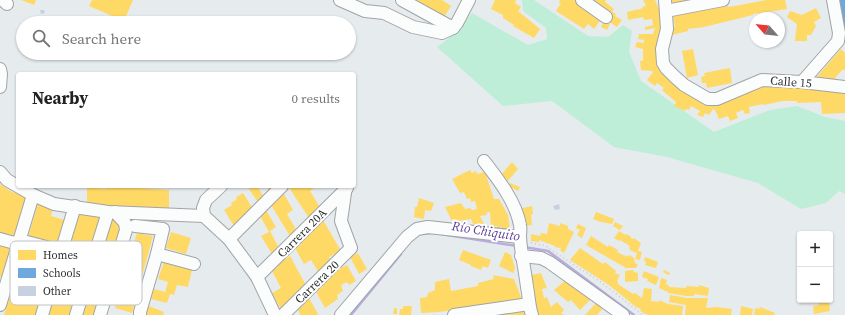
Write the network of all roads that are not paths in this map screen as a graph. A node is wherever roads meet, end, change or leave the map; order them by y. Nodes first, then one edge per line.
1 (340, 0) edge
2 (402, 0) edge
3 (469, 0) edge
4 (582, 0) edge
5 (658, 0) edge
6 (723, 0) edge
7 (833, 0) edge
8 (666, 6) edge
9 (606, 16) dead end
10 (453, 28) junction
11 (842, 39) edge
12 (0, 70) edge
13 (802, 82) junction
14 (0, 87) edge
15 (845, 87) edge
16 (484, 161) dead end
17 (0, 172) edge
18 (16, 185) edge
19 (21, 188) edge
20 (219, 188) edge
21 (280, 188) edge
22 (345, 188) edge
23 (346, 188) edge
24 (33, 195) junction
25 (75, 206) junction
26 (112, 212) junction
27 (204, 212) junction
28 (136, 226) dead end
29 (0, 239) edge
30 (229, 239) junction
31 (13, 241) edge
32 (19, 241) edge
33 (65, 241) edge
34 (100, 241) edge
35 (123, 241) edge
36 (521, 247) junction
37 (157, 254) junction
38 (194, 264) dead end
39 (10, 268) edge
40 (257, 277) junction
41 (2, 292) edge
42 (0, 305) edge
43 (45, 305) edge
44 (79, 305) edge
45 (103, 305) edge
46 (530, 310) edge
47 (140, 314) edge
48 (42, 315) edge
49 (76, 315) edge
50 (100, 315) edge
51 (275, 315) edge
52 (283, 315) edge
53 (341, 315) edge
54 (454, 315) edge
55 (623, 315) edge

1 - 10 street
2 - 10 street
3 - 10 street
4 - 9 street
5 - 8 street
6 - 8 street
7 - 11 street
8 - 13 street, Calle 15
11 - 13 street
12 - 14 street
13 - 15 street, Calle 15
16 - 36 street
17 - 18 street
19 - 24 street
20 - 27 street
21 - 30 street
22 - 40 street, Carrera 20A
23 - 52 street, Carrera 20
24 - 25 street
24 - 32 street
25 - 26 street
25 - 33 street
26 - 27 street
26 - 34 street
26 - 35 street
27 - 30 street
28 - 37 street
29 - 31 street
30 - 40 street
36 - 46 street
36 - 53 street
36 - 55 street
37 - 38 street
37 - 47 street
39 - 41 street
40 - 51 street
41 - 42 street
43 - 48 street
44 - 49 street
45 - 50 street
46 - 54 street

